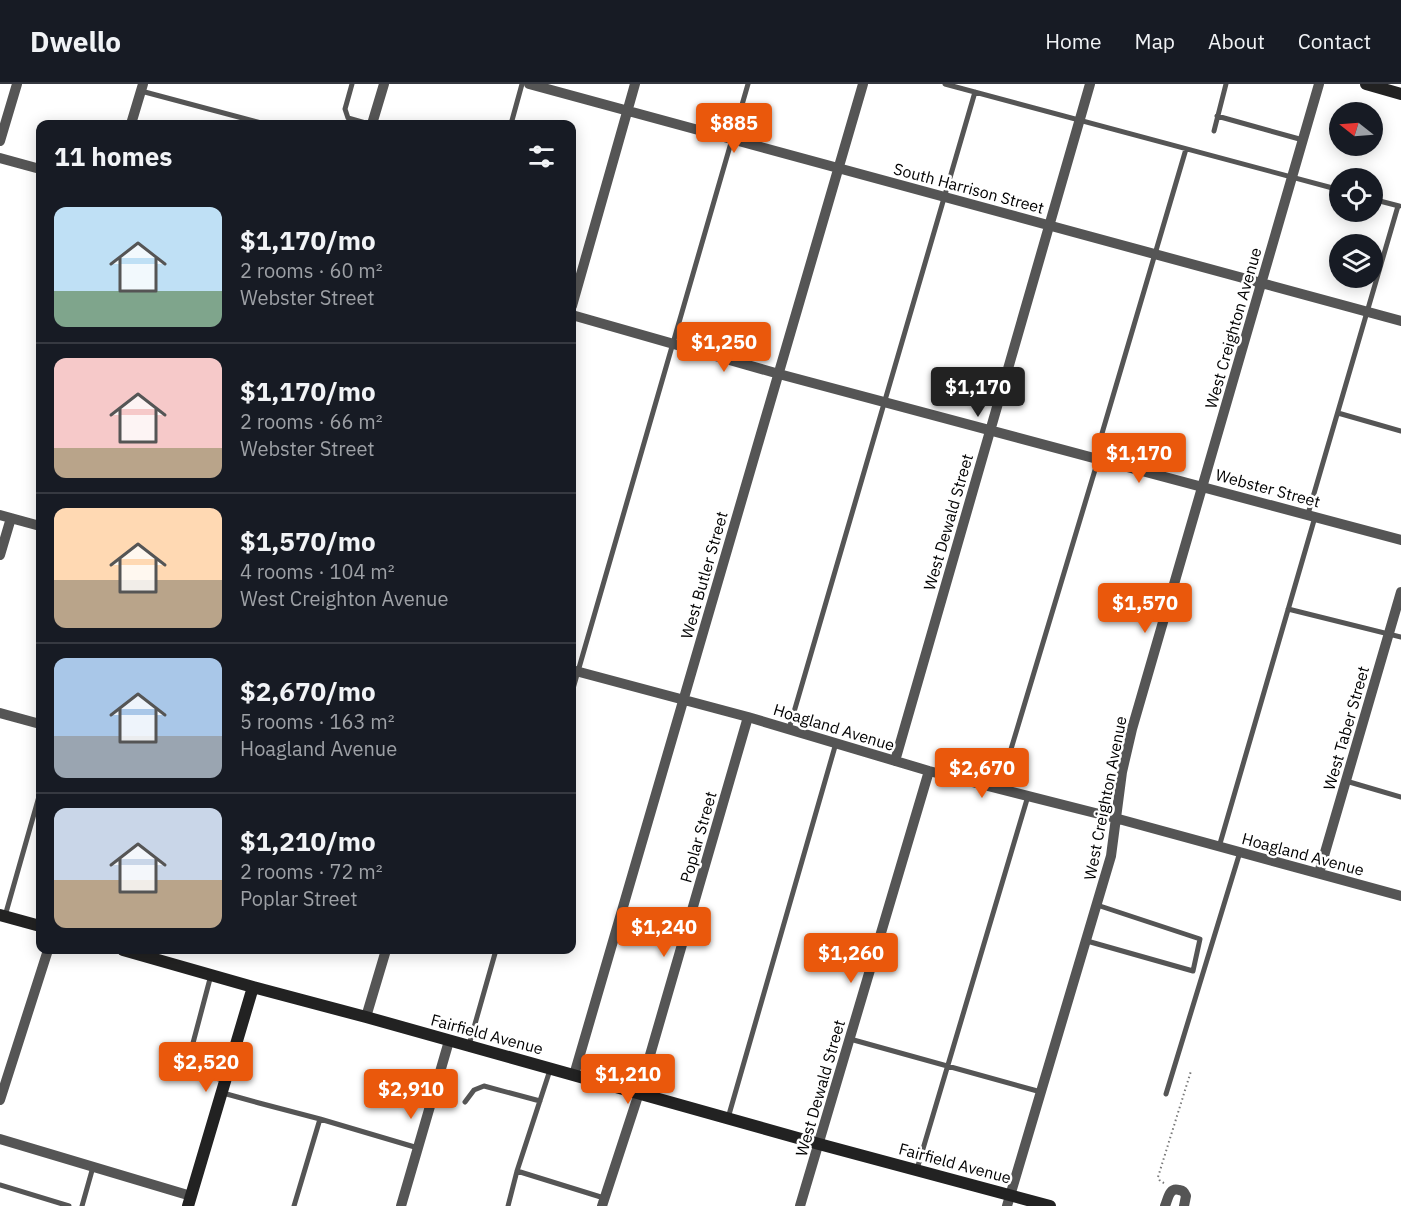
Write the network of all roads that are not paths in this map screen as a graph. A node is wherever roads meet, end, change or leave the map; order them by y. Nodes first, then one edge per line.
1 (17, 84) edge
2 (352, 84) edge
3 (384, 84) edge
4 (522, 84) edge
5 (529, 84) edge
6 (636, 84) edge
7 (748, 84) edge
8 (863, 84) edge
9 (945, 84) edge
10 (1090, 84) edge
11 (1226, 84) edge
12 (1319, 84) edge
13 (1366, 84) edge
14 (142, 87) edge
15 (975, 92) junction
16 (1401, 93) edge
17 (627, 110) junction
18 (1217, 116) junction
19 (132, 120) edge
20 (252, 120) edge
21 (348, 120) edge
22 (371, 120) edge
23 (512, 120) edge
24 (1080, 120) junction
25 (1214, 131) dead end
26 (733, 139) junction
27 (1303, 140) junction
28 (0, 141) edge
29 (1186, 148) junction
30 (0, 158) edge
31 (36, 168) edge
32 (839, 168) junction
33 (1293, 178) junction
34 (1329, 187) edge
35 (945, 197) junction
36 (1383, 202) edge
37 (1400, 206) edge
38 (1049, 225) junction
39 (1156, 254) junction
40 (1262, 283) junction
41 (576, 292) edge
42 (1368, 312) junction
43 (576, 316) edge
44 (1401, 321) edge
45 (673, 344) junction
46 (779, 374) junction
47 (884, 401) junction
48 (1338, 413) junction
49 (990, 429) junction
50 (1401, 431) edge
51 (1097, 458) junction
52 (1202, 486) junction
53 (1311, 515) junction
54 (5, 517) edge
55 (36, 525) edge
56 (1401, 540) edge
57 (0, 555) edge
58 (1401, 592) edge
59 (1288, 609) junction
60 (1389, 634) junction
61 (1401, 637) edge
62 (576, 668) edge
63 (576, 671) edge
64 (682, 700) junction
65 (0, 713) edge
66 (748, 717) junction
67 (36, 723) edge
68 (789, 729) junction
69 (837, 743) junction
70 (895, 760) junction
71 (929, 771) junction
72 (1346, 781) junction
73 (999, 789) junction
74 (1028, 796) junction
75 (1401, 796) edge
76 (36, 807) edge
77 (1115, 818) junction
78 (1219, 847) junction
79 (1240, 852) junction
80 (1319, 873) junction
81 (1401, 896) edge
82 (1097, 906) junction
83 (3, 916) edge
84 (36, 925) edge
85 (1087, 941) junction
86 (47, 954) edge
87 (137, 954) edge
88 (385, 954) edge
89 (495, 954) edge
90 (211, 975) junction
91 (253, 987) junction
92 (366, 1017) junction
93 (850, 1039) junction
94 (449, 1041) junction
95 (468, 1046) junction
96 (948, 1067) junction
97 (550, 1068) junction
98 (574, 1075) junction
99 (224, 1086) junction
100 (1041, 1092) junction
101 (639, 1093) junction
102 (1166, 1094) dead end
103 (0, 1100) edge
104 (540, 1101) junction
105 (465, 1102) dead end
106 (728, 1118) junction
107 (320, 1119) junction
108 (0, 1140) edge
109 (819, 1144) junction
110 (418, 1148) junction
111 (93, 1167) junction
112 (916, 1170) junction
113 (518, 1171) junction
114 (0, 1185) edge
115 (190, 1201) edge
116 (1009, 1201) edge
117 (603, 1202) edge
118 (69, 1206) edge
119 (82, 1206) edge
120 (294, 1206) edge
121 (401, 1206) edge
122 (508, 1206) edge
123 (800, 1206) edge
124 (1050, 1206) edge
125 (1166, 1206) edge
126 (1184, 1206) edge

1 - 28 street
2 - 21 lane
3 - 22 street
4 - 23 lane
5 - 17 street, South Harrison Street
6 - 17 street
7 - 26 lane
8 - 32 street, West Butler Street
9 - 15 lane
10 - 24 street, West Dewald Street
11 - 18 lane
12 - 27 street, West Creighton Avenue
13 - 16 main road
14 - 19 street
14 - 20 lane
15 - 24 lane
15 - 35 lane
17 - 26 street, South Harrison Street
17 - 41 street
18 - 25 lane
18 - 27 lane
24 - 29 lane
24 - 38 street, West Dewald Street
26 - 32 street, South Harrison Street
26 - 45 lane
27 - 33 street, West Creighton Avenue
29 - 33 lane
29 - 39 lane
30 - 31 street
32 - 35 street, South Harrison Street
32 - 46 street, West Butler Street
33 - 34 lane
33 - 40 street, West Creighton Avenue
35 - 38 street, South Harrison Street
35 - 47 lane
36 - 37 lane
37 - 42 lane
38 - 39 street, South Harrison Street
38 - 49 street, West Dewald Street
39 - 40 street, South Harrison Street
39 - 51 lane
40 - 42 street, South Harrison Street
40 - 52 street, West Creighton Avenue
42 - 44 street, South Harrison Street
42 - 48 lane
43 - 45 street, Webster Street
45 - 46 street, Webster Street
45 - 62 lane
46 - 47 street, Webster Street
46 - 64 street, West Butler Street
47 - 49 street, Webster Street
47 - 68 lane
48 - 50 lane
48 - 53 lane
49 - 51 street, Webster Street
49 - 70 street, West Dewald Street
51 - 52 street, Webster Street
51 - 73 lane
52 - 53 street, Webster Street
52 - 77 street, West Creighton Avenue
53 - 56 street, Webster Street
53 - 59 lane
54 - 55 street
54 - 57 street
58 - 60 street, West Taber Street
59 - 60 lane
59 - 78 lane
60 - 61 lane
60 - 72 street, West Taber Street
63 - 64 street, Hoagland Avenue
64 - 66 street, Hoagland Avenue
64 - 98 street, West Butler Street
65 - 67 street
66 - 68 street, Hoagland Avenue
66 - 101 street, Poplar Street
68 - 69 street, Hoagland Avenue
69 - 70 street, Hoagland Avenue
69 - 106 lane
70 - 71 street, Hoagland Avenue
71 - 73 street, Hoagland Avenue
71 - 93 street, West Dewald Street
72 - 75 lane
72 - 80 street, West Taber Street
73 - 74 street, Hoagland Avenue
74 - 77 street, Hoagland Avenue
74 - 96 lane
76 - 83 lane
77 - 78 street, Hoagland Avenue
77 - 82 street, West Creighton Avenue
78 - 79 street, Hoagland Avenue
79 - 80 street, Hoagland Avenue
79 - 102 lane
80 - 81 street, Hoagland Avenue
82 - 85 street, West Creighton Avenue
82 - 85 lane
83 - 84 main road
85 - 100 street, West Creighton Avenue
86 - 103 street
87 - 90 main road, Fairfield Avenue
88 - 92 street
89 - 95 lane
90 - 91 main road, Fairfield Avenue
90 - 99 lane
91 - 92 main road, Fairfield Avenue
91 - 99 main road
92 - 94 main road, Fairfield Avenue
93 - 96 lane
93 - 109 street, West Dewald Street
94 - 95 main road, Fairfield Avenue
94 - 110 street
95 - 97 main road, Fairfield Avenue
96 - 100 lane
96 - 112 lane
97 - 98 main road, Fairfield Avenue
97 - 104 lane
98 - 101 main road, Fairfield Avenue
99 - 107 lane
99 - 115 main road
100 - 116 street, West Creighton Avenue
101 - 106 main road, Fairfield Avenue
101 - 117 street, Poplar Street
104 - 105 lane
104 - 113 lane
106 - 109 main road, Fairfield Avenue
107 - 110 lane
107 - 120 lane
108 - 111 street
109 - 112 main road, Fairfield Avenue
109 - 123 street, West Dewald Street
110 - 121 street
111 - 115 street
111 - 119 lane
112 - 116 main road, Fairfield Avenue
113 - 117 lane
113 - 122 lane
114 - 118 lane
116 - 124 main road, Fairfield Avenue
125 - 126 street

